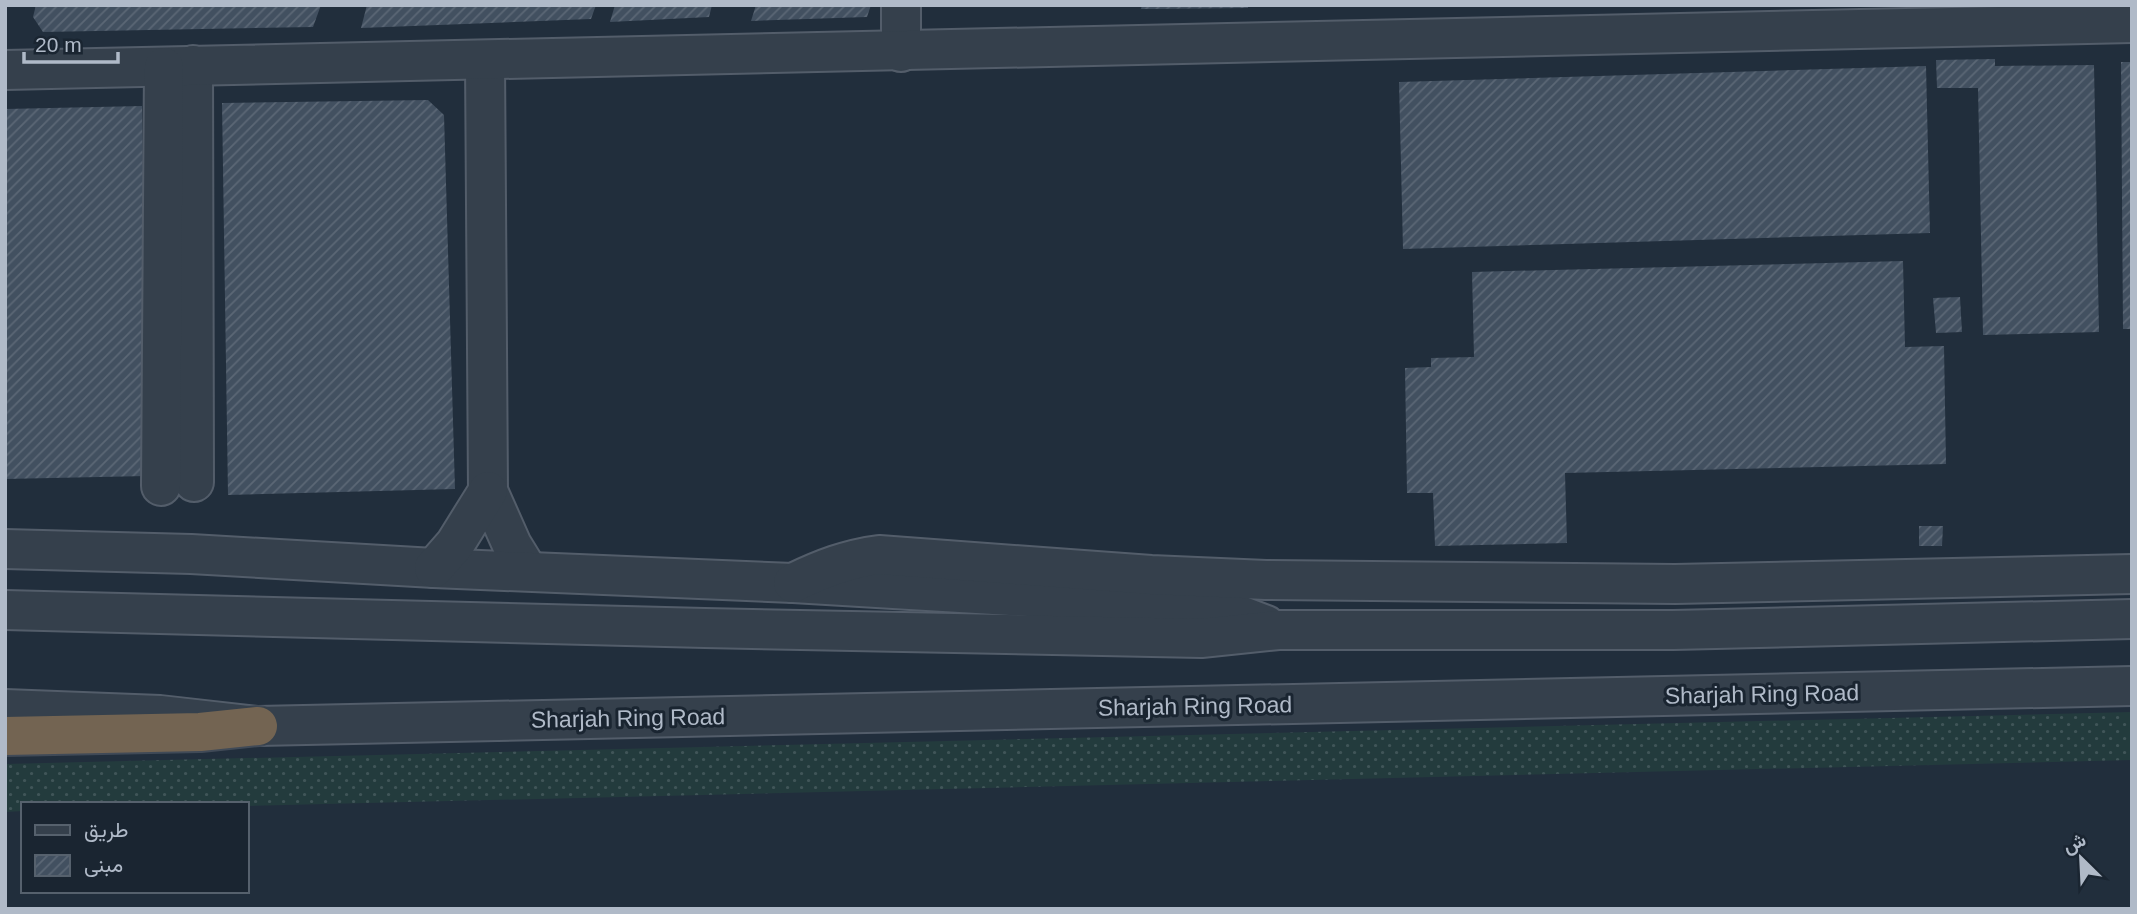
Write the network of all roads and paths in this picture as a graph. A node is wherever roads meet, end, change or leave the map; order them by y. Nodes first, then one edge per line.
1 (901, 5) edge
2 (1579, 21) edge
3 (2132, 23) edge
4 (901, 52) junction
5 (485, 61) junction
6 (178, 66) junction
7 (5, 70) edge
8 (178, 484) dead end
9 (488, 491) junction
10 (5, 550) edge
11 (434, 568) junction
12 (528, 571) junction
13 (2132, 573) edge
14 (793, 583) junction
15 (5, 610) edge
16 (2132, 619) edge
17 (1278, 630) junction
18 (2132, 686) edge
19 (5, 709) edge
20 (258, 726) junction
21 (5, 736) edge

1 - 4 street
2 - 3 street
2 - 4 street
4 - 5 street
5 - 6 street
5 - 9 street
6 - 7 street
6 - 8 street
9 - 11 street
9 - 12 street
10 - 11 street
11 - 12 street
12 - 14 street
13 - 14 street
14 - 17 street
15 - 17 street
16 - 17 street
18 - 20 street, Sharjah Ring Road
19 - 20 street, Sharjah Ring Road
20 - 21 highway

